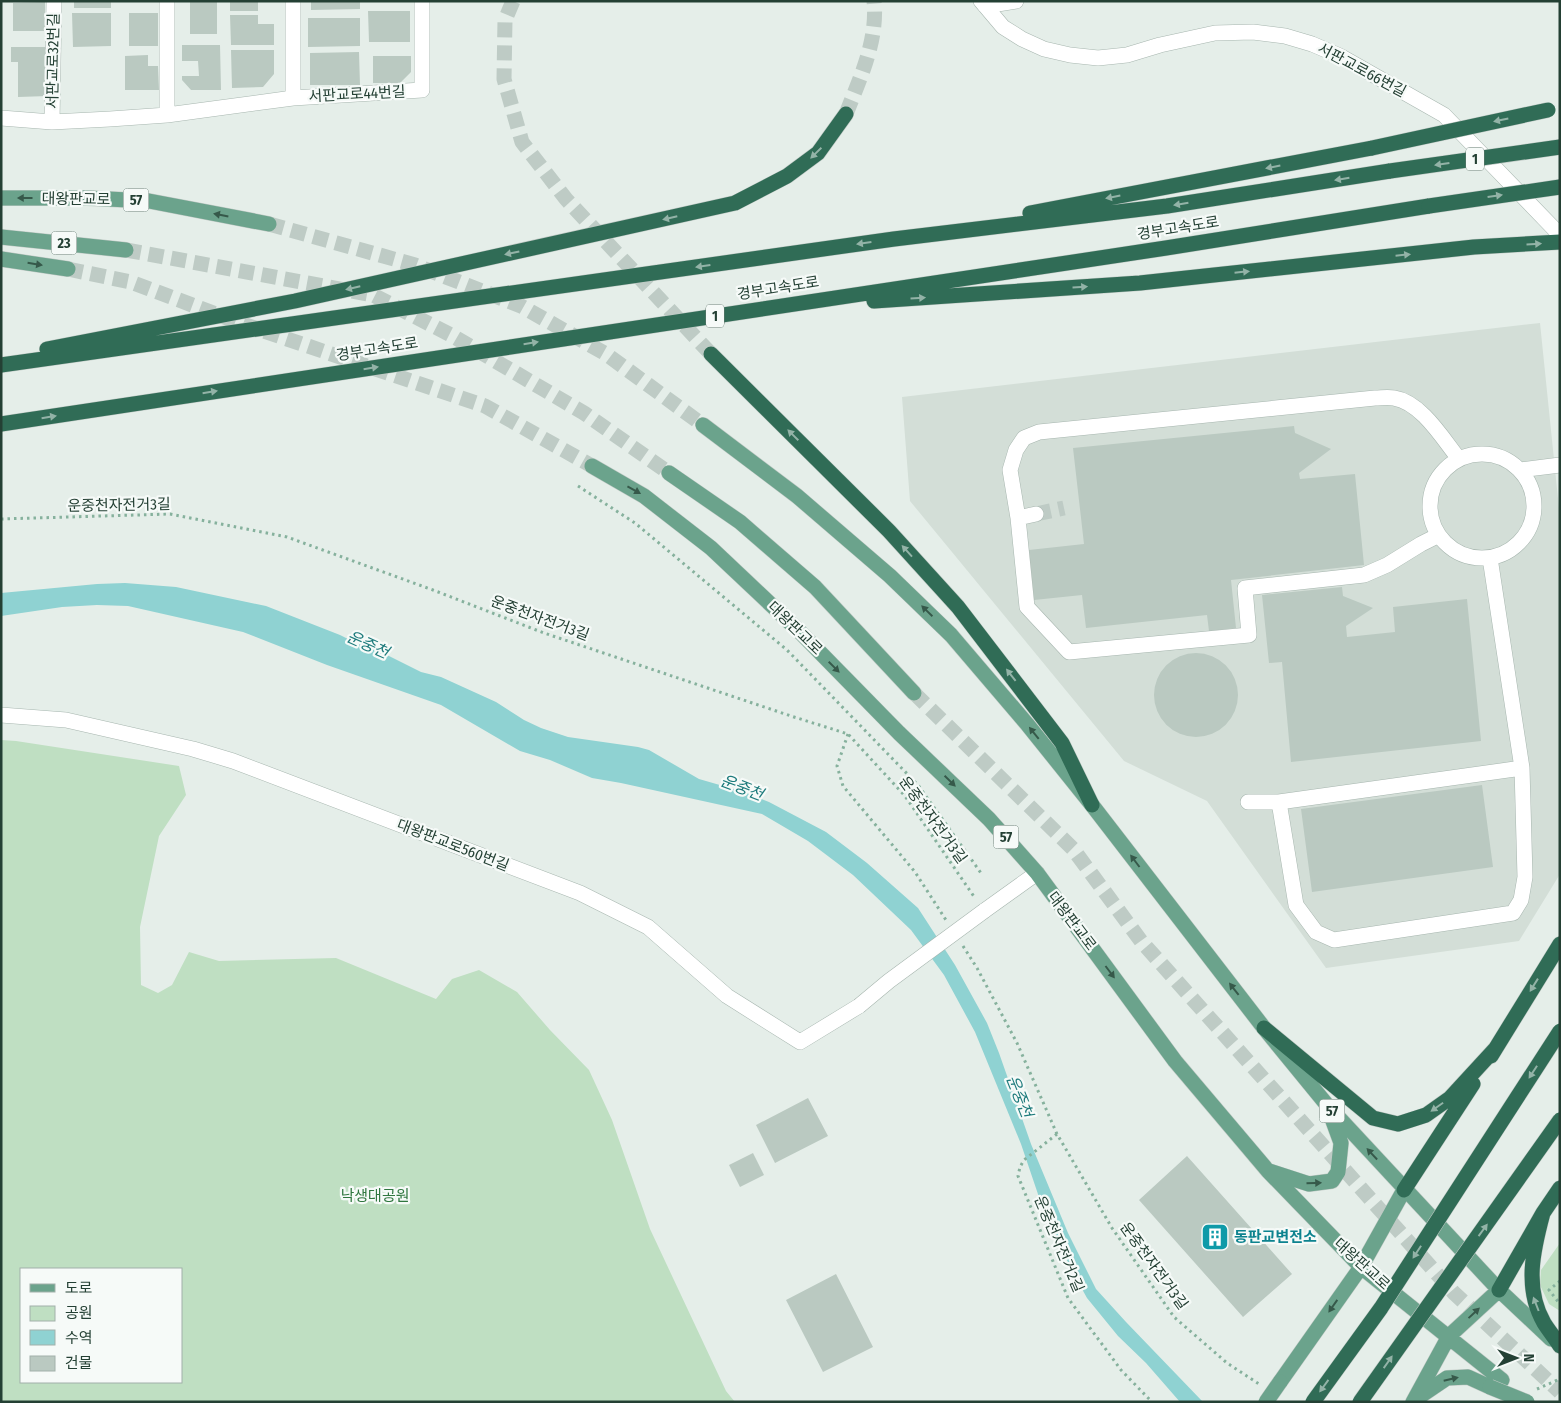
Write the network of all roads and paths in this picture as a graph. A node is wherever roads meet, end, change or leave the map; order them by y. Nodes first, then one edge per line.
1 (54, 1) edge
2 (167, 1) edge
3 (293, 1) edge
4 (422, 1) edge
5 (1016, 1) edge
6 (983, 4) edge
7 (293, 98) junction
8 (1554, 109) edge
9 (846, 114) tunnel mouth
10 (167, 115) junction
11 (1, 118) edge
12 (110, 119) joint
13 (52, 122) junction
14 (1560, 147) edge
15 (1560, 187) edge
16 (1, 198) edge
17 (269, 224) tunnel mouth
18 (1, 236) edge
19 (1560, 236) edge
20 (894, 239) junction
21 (1560, 242) edge
22 (126, 250) tunnel mouth
23 (1, 259) edge
24 (68, 269) tunnel mouth
25 (764, 308) junction
26 (711, 354) tunnel mouth
27 (1, 358) edge
28 (1, 365) edge
29 (1, 424) edge
30 (704, 425) tunnel mouth
31 (1459, 459) junction
32 (1560, 465) edge
33 (592, 466) tunnel mouth
34 (1520, 470) junction
35 (669, 473) tunnel mouth
36 (578, 486) dead end
37 (1036, 514) tunnel mouth
38 (1018, 518) junction
39 (1, 519) edge
40 (1439, 535) junction
41 (1490, 558) junction
42 (914, 693) tunnel mouth
43 (1, 715) edge
44 (1522, 768) junction
45 (1248, 802) dead end
46 (1279, 802) junction
47 (1092, 805) junction
48 (981, 873) dead end
49 (1037, 873) junction
50 (984, 911) junction
51 (1560, 944) edge
52 (1264, 1028) junction
53 (1560, 1031) edge
54 (1496, 1048) junction
55 (1327, 1105) junction
56 (1560, 1120) edge
57 (1024, 1160) joint
58 (1268, 1171) junction
59 (1560, 1188) edge
60 (1404, 1190) junction
61 (1543, 1213) junction
62 (1361, 1267) junction
63 (1560, 1281) edge
64 (1499, 1290) junction
65 (1560, 1304) edge
66 (1449, 1336) junction
67 (1560, 1347) edge
68 (1496, 1384) junction
69 (1265, 1394) edge
70 (1414, 1401) edge
71 (1152, 1402) edge
72 (1313, 1402) edge
73 (1360, 1402) edge
74 (1528, 1402) edge

1 - 13 street, 서판교로32번길
2 - 10 street
3 - 7 street, 서판교로44번길
4 - 7 street, 서판교로44번길
5 - 6 street
6 - 19 street, 서판교로66번길
7 - 10 street, 서판교로44번길
8 -> 20 highway, bridge
9 -> 27 highway
10 - 12 street, 서판교로44번길
11 - 13 street, 서판교로32번길
12 - 13 street, 서판교로32번길
14 -> 20 highway, 경부고속도로 / 1, bridge
25 -> 15 highway, 경부고속도로 / 1, bridge
17 -> 16 main road, 대왕판교로 / 57
18 - 22 main road, 23
20 -> 28 highway, 경부고속도로 / 1
25 -> 21 highway
23 -> 24 main road
29 -> 25 highway, 경부고속도로 / 1
47 -> 26 highway
47 -> 30 main road, 57
31 - 34 street
31 - 38 street
31 - 40 street
32 - 34 street
33 -> 49 main road, 대왕판교로 / 57
34 - 41 street
35 - 42 main road
36 - 48 path
37 - 38 street
38 - 40 street
39 - 50 path, 운중천자전거3길
40 - 41 street
41 - 44 street
43 - 50 street, 대왕판교로560번길, bridge
44 - 46 street
44 - 46 street
45 - 46 street
52 -> 47 main road, 57
49 - 50 street
49 -> 58 main road, 대왕판교로 / 57
51 -> 54 highway
54 -> 52 highway
52 - 55 main road, 57
53 -> 72 highway, bridge
54 - 60 highway
58 -> 55 main road
60 -> 55 main road, 57
73 -> 56 highway, bridge
57 - 69 path, 운중천자전거3길
57 - 71 path, 운중천자전거2길
58 - 62 main road, 대왕판교로 / 57
59 - 61 highway
60 - 62 main road
60 - 64 main road, 57
61 - 64 highway
67 -> 61 highway
62 - 66 main road, 대왕판교로
62 -> 69 main road, bridge
63 - 65 path
66 -> 64 main road
64 - 67 main road
66 - 68 main road, 대왕판교로
66 - 70 main road
70 -> 68 main road
68 - 74 main road, bridge

